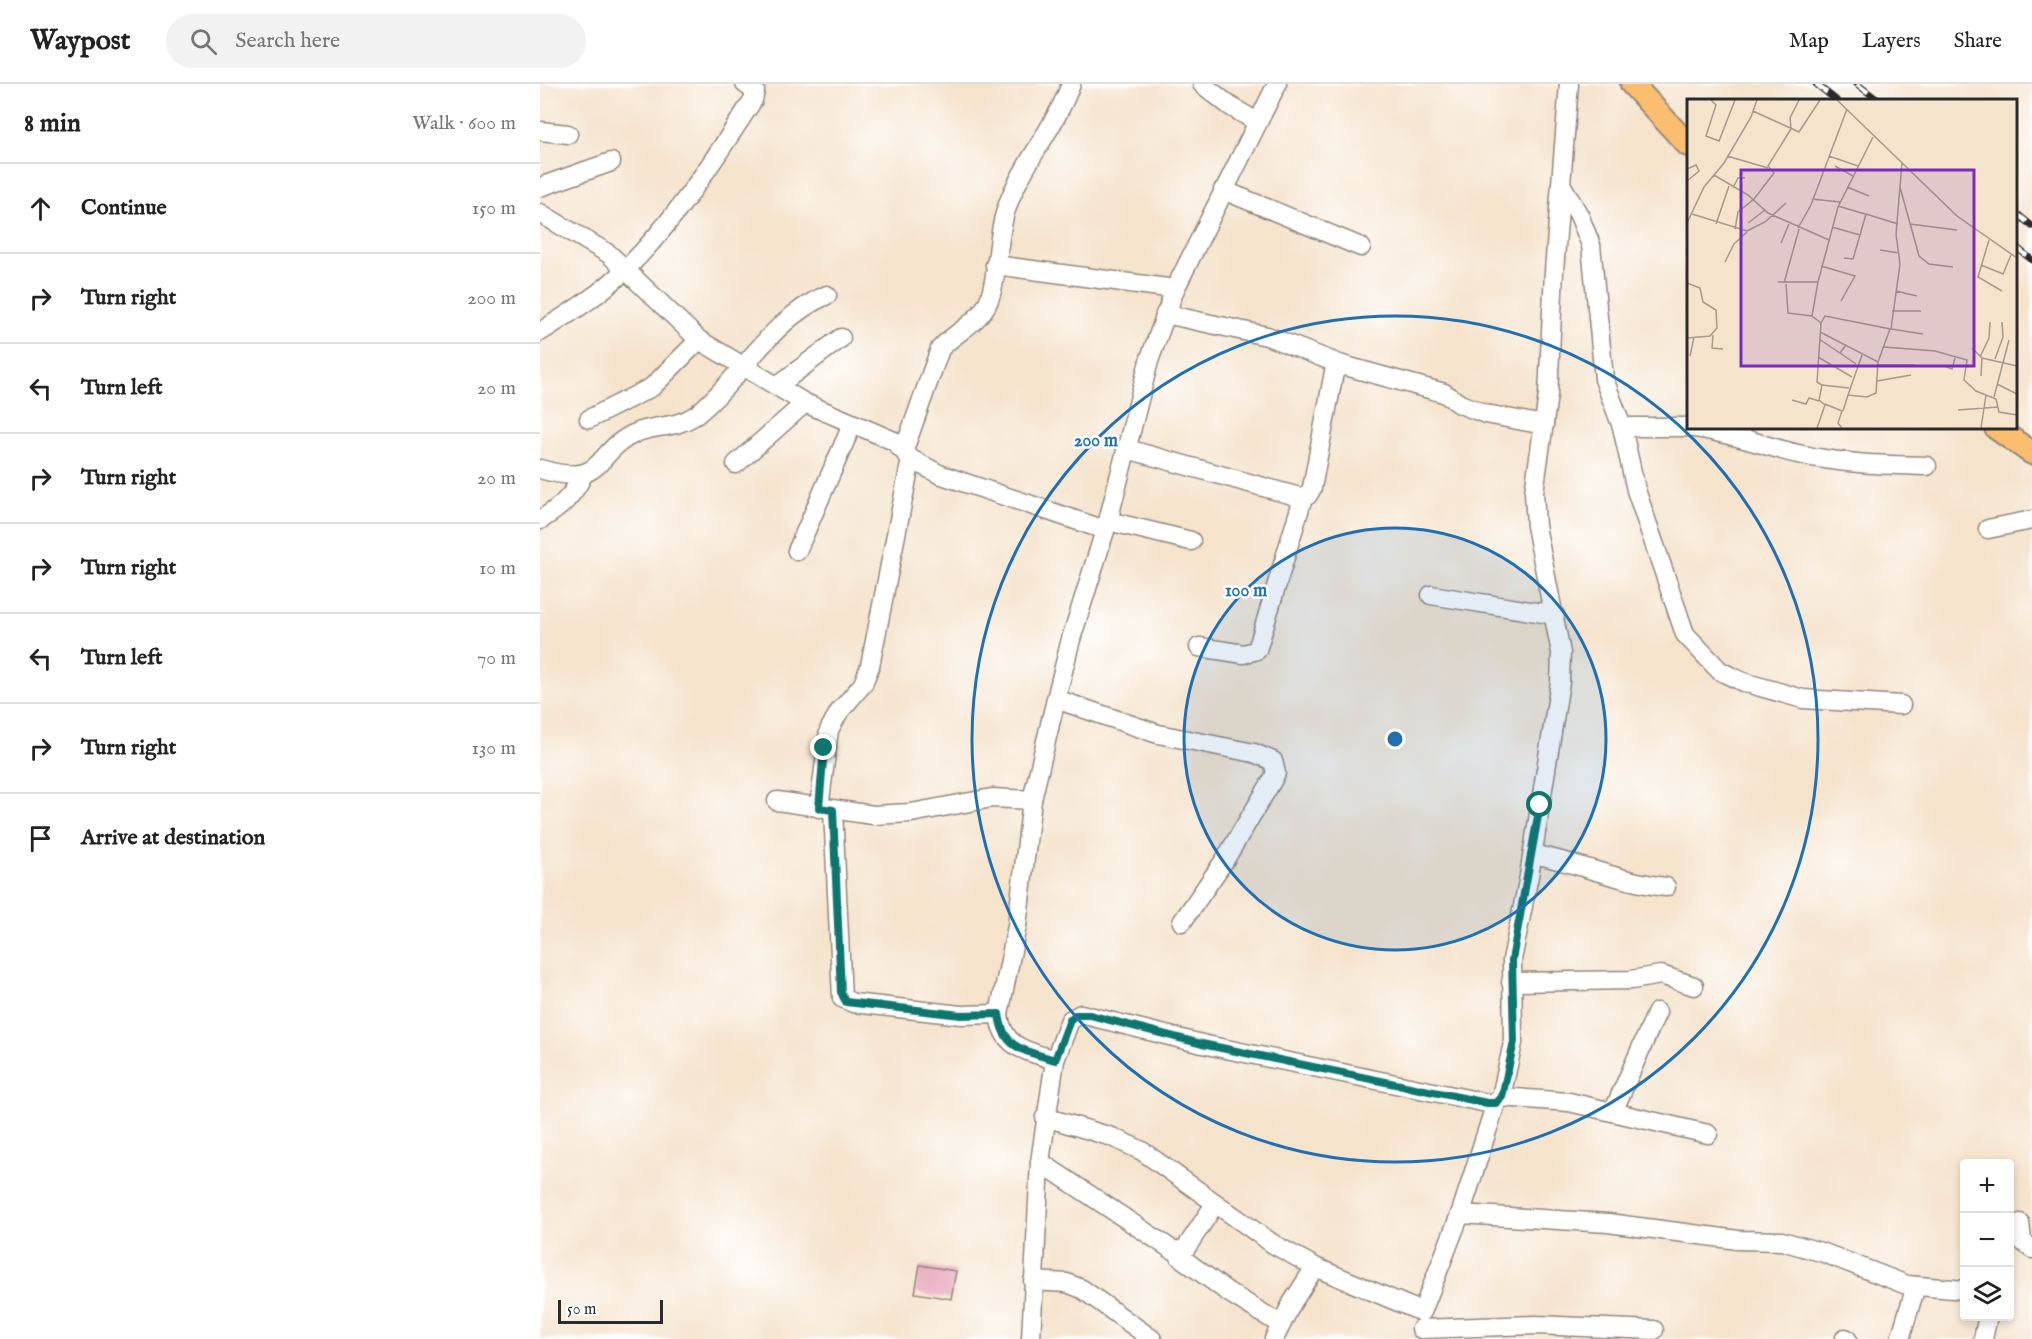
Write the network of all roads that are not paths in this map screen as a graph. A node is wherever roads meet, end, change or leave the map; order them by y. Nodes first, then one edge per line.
1 (745, 84) edge
2 (1071, 84) edge
3 (1202, 84) edge
4 (1277, 84) edge
5 (1569, 84) edge
6 (1632, 84) edge
7 (1257, 122) junction
8 (540, 131) edge
9 (568, 134) dead end
10 (1687, 143) edge
11 (610, 162) dead end
12 (1561, 184) junction
13 (540, 187) edge
14 (1223, 190) junction
15 (540, 213) edge
16 (1361, 247) dead end
17 (995, 265) junction
18 (626, 269) junction
19 (1175, 289) junction
20 (827, 295) dead end
21 (1165, 314) junction
22 (540, 332) edge
23 (841, 338) dead end
24 (699, 340) junction
25 (1342, 365) junction
26 (742, 366) junction
27 (777, 386) junction
28 (805, 403) junction
29 (589, 419) dead end
30 (852, 425) junction
31 (1545, 425) junction
32 (1687, 427) edge
33 (1622, 428) junction
34 (1702, 429) edge
35 (1997, 429) edge
36 (1127, 449) junction
37 (2032, 453) edge
38 (908, 455) junction
39 (736, 464) dead end
40 (1927, 466) dead end
41 (540, 469) edge
42 (583, 475) junction
43 (1303, 498) junction
44 (540, 520) edge
45 (2032, 520) edge
46 (1107, 525) junction
47 (1988, 529) dead end
48 (1191, 541) dead end
49 (797, 551) dead end
50 (1431, 595) dead end
51 (1555, 615) junction
52 (1199, 647) dead end
53 (1056, 699) junction
54 (1901, 705) dead end
55 (1032, 800) junction
56 (777, 801) dead end
57 (826, 809) junction
58 (1533, 854) junction
59 (1666, 887) dead end
60 (1182, 922) dead end
61 (1512, 982) junction
62 (1694, 986) dead end
63 (1657, 1012) dead end
64 (999, 1014) junction
65 (1055, 1060) junction
66 (1499, 1100) junction
67 (1613, 1112) junction
68 (1045, 1117) junction
69 (1708, 1134) dead end
70 (1040, 1162) junction
71 (1215, 1204) junction
72 (1460, 1214) junction
73 (2020, 1223) dead end
74 (2032, 1249) edge
75 (1178, 1251) junction
76 (1315, 1267) junction
77 (1033, 1281) junction
78 (1916, 1286) junction
79 (1960, 1290) edge
80 (1987, 1321) edge
81 (1421, 1327) edge
82 (1654, 1330) dead end
83 (1277, 1332) edge
84 (1031, 1339) edge
85 (1152, 1339) edge
86 (1900, 1339) edge
87 (1983, 1339) edge

1 - 18 street
2 - 17 street
3 - 7 street
4 - 7 street
5 - 12 street
6 - 10 main road
7 - 14 street
8 - 9 street
11 - 13 street
12 - 31 street
12 - 33 street
14 - 16 street
14 - 19 street
15 - 18 street
17 - 19 street
17 - 38 street
18 - 22 street
18 - 24 street
19 - 21 street
20 - 26 street
21 - 25 street
21 - 36 street
23 - 27 street
24 - 26 street
24 - 29 street
25 - 31 street
25 - 43 street
26 - 27 street
26 - 42 street
27 - 28 street
28 - 30 street
28 - 39 street
30 - 38 street
30 - 49 street
31 - 51 street
32 - 33 street
33 - 54 street
34 - 40 street
35 - 37 main road
36 - 43 street
36 - 46 street
38 - 46 street
38 - 57 street
41 - 42 street
42 - 44 street
43 - 52 street
45 - 47 street
46 - 48 street
46 - 53 street
50 - 51 street
51 - 58 street
53 - 55 street
53 - 60 street
55 - 57 street
55 - 64 street
56 - 57 street
57 - 64 street
58 - 59 street
58 - 61 street
61 - 62 street
61 - 66 street
63 - 67 street
64 - 65 street
65 - 66 street
65 - 68 street
66 - 67 street
66 - 72 street
67 - 69 street
68 - 70 street
68 - 71 street
70 - 75 street
70 - 77 street
71 - 75 street
71 - 76 street
72 - 78 street
72 - 81 street
73 - 74 street
75 - 83 street
76 - 81 street
76 - 83 street
77 - 84 street
77 - 85 street
78 - 79 street
78 - 86 street
80 - 87 street
81 - 82 street

